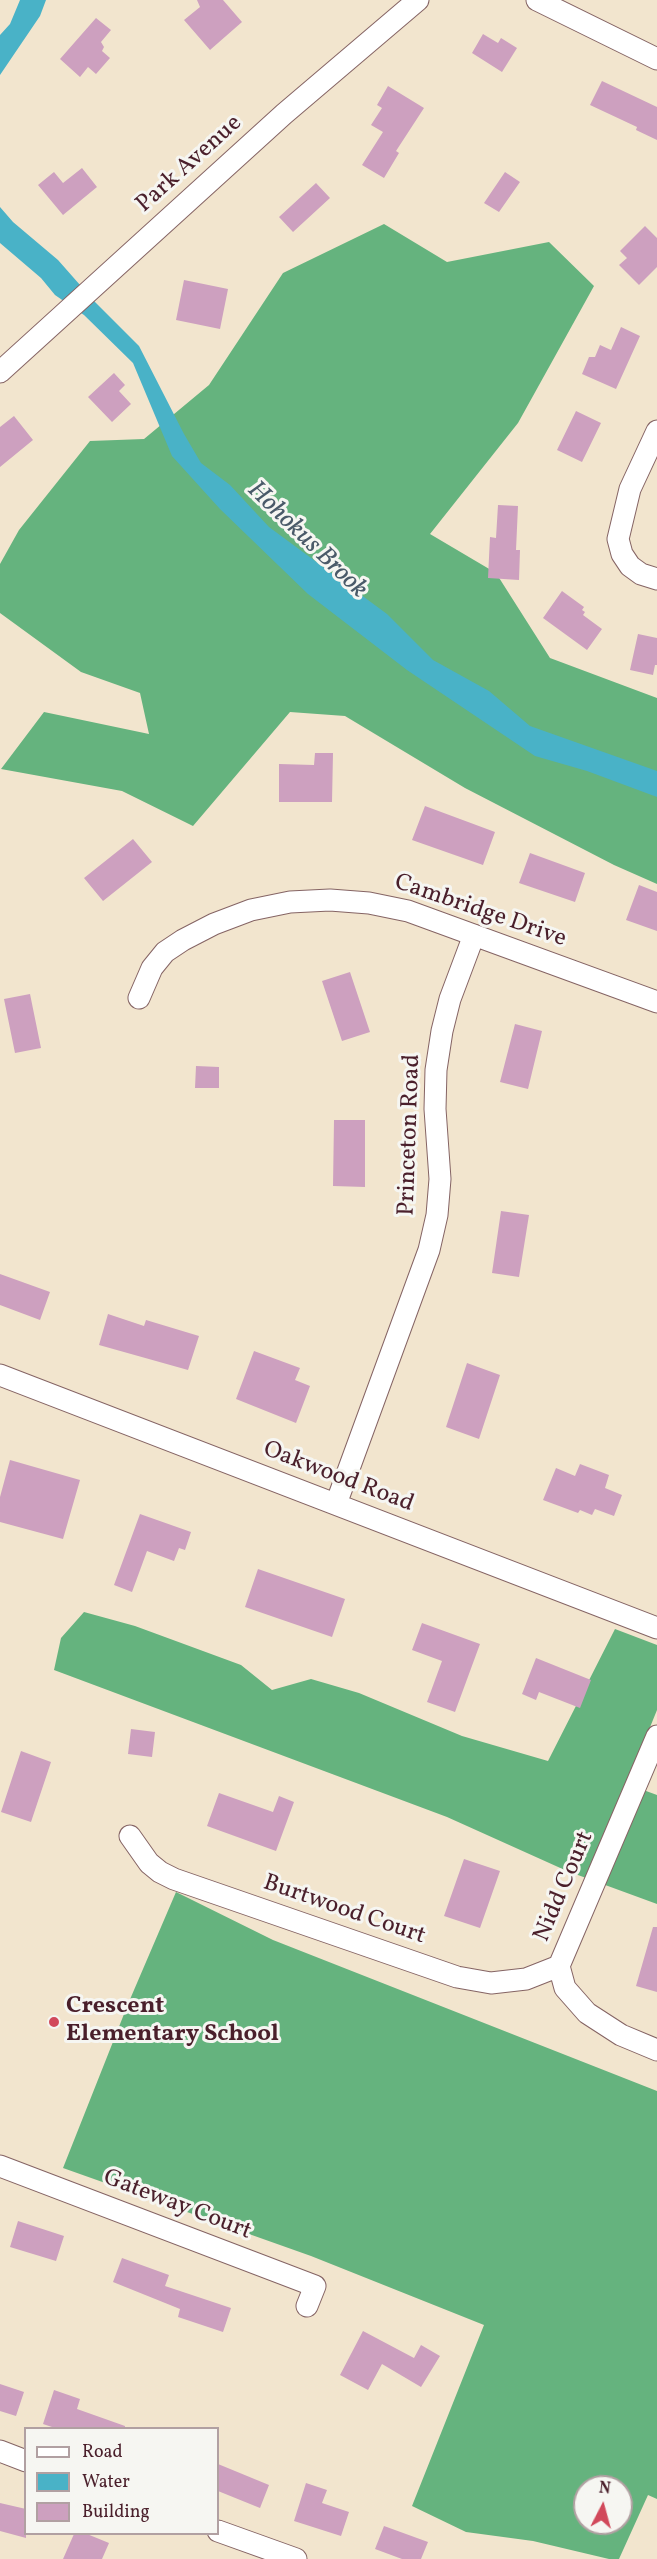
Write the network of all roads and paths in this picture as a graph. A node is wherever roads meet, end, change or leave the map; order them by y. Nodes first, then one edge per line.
1 (418, 0) edge
2 (537, 0) edge
3 (657, 59) edge
4 (0, 372) edge
5 (657, 431) edge
6 (657, 579) edge
7 (474, 935) junction
8 (139, 998) dead end
9 (657, 1002) edge
10 (0, 1375) edge
11 (336, 1504) junction
12 (657, 1628) edge
13 (657, 1736) edge
14 (130, 1836) dead end
15 (559, 1965) junction
16 (657, 2050) edge
17 (0, 2166) edge
18 (307, 2306) dead end
19 (0, 2451) edge
20 (24, 2460) edge
21 (219, 2530) edge
22 (296, 2559) edge

1 - 4 street, Park Avenue
2 - 3 street
5 - 6 street
7 - 8 street, Cambridge Drive
7 - 9 street, Cambridge Drive
7 - 11 street, Princeton Road
10 - 11 street, Oakwood Road
11 - 12 street, Oakwood Road
13 - 15 street, Nidd Court
14 - 15 street, Burtwood Court
15 - 16 street, Nidd Court
17 - 18 street, Gateway Court
19 - 20 street
21 - 22 street

